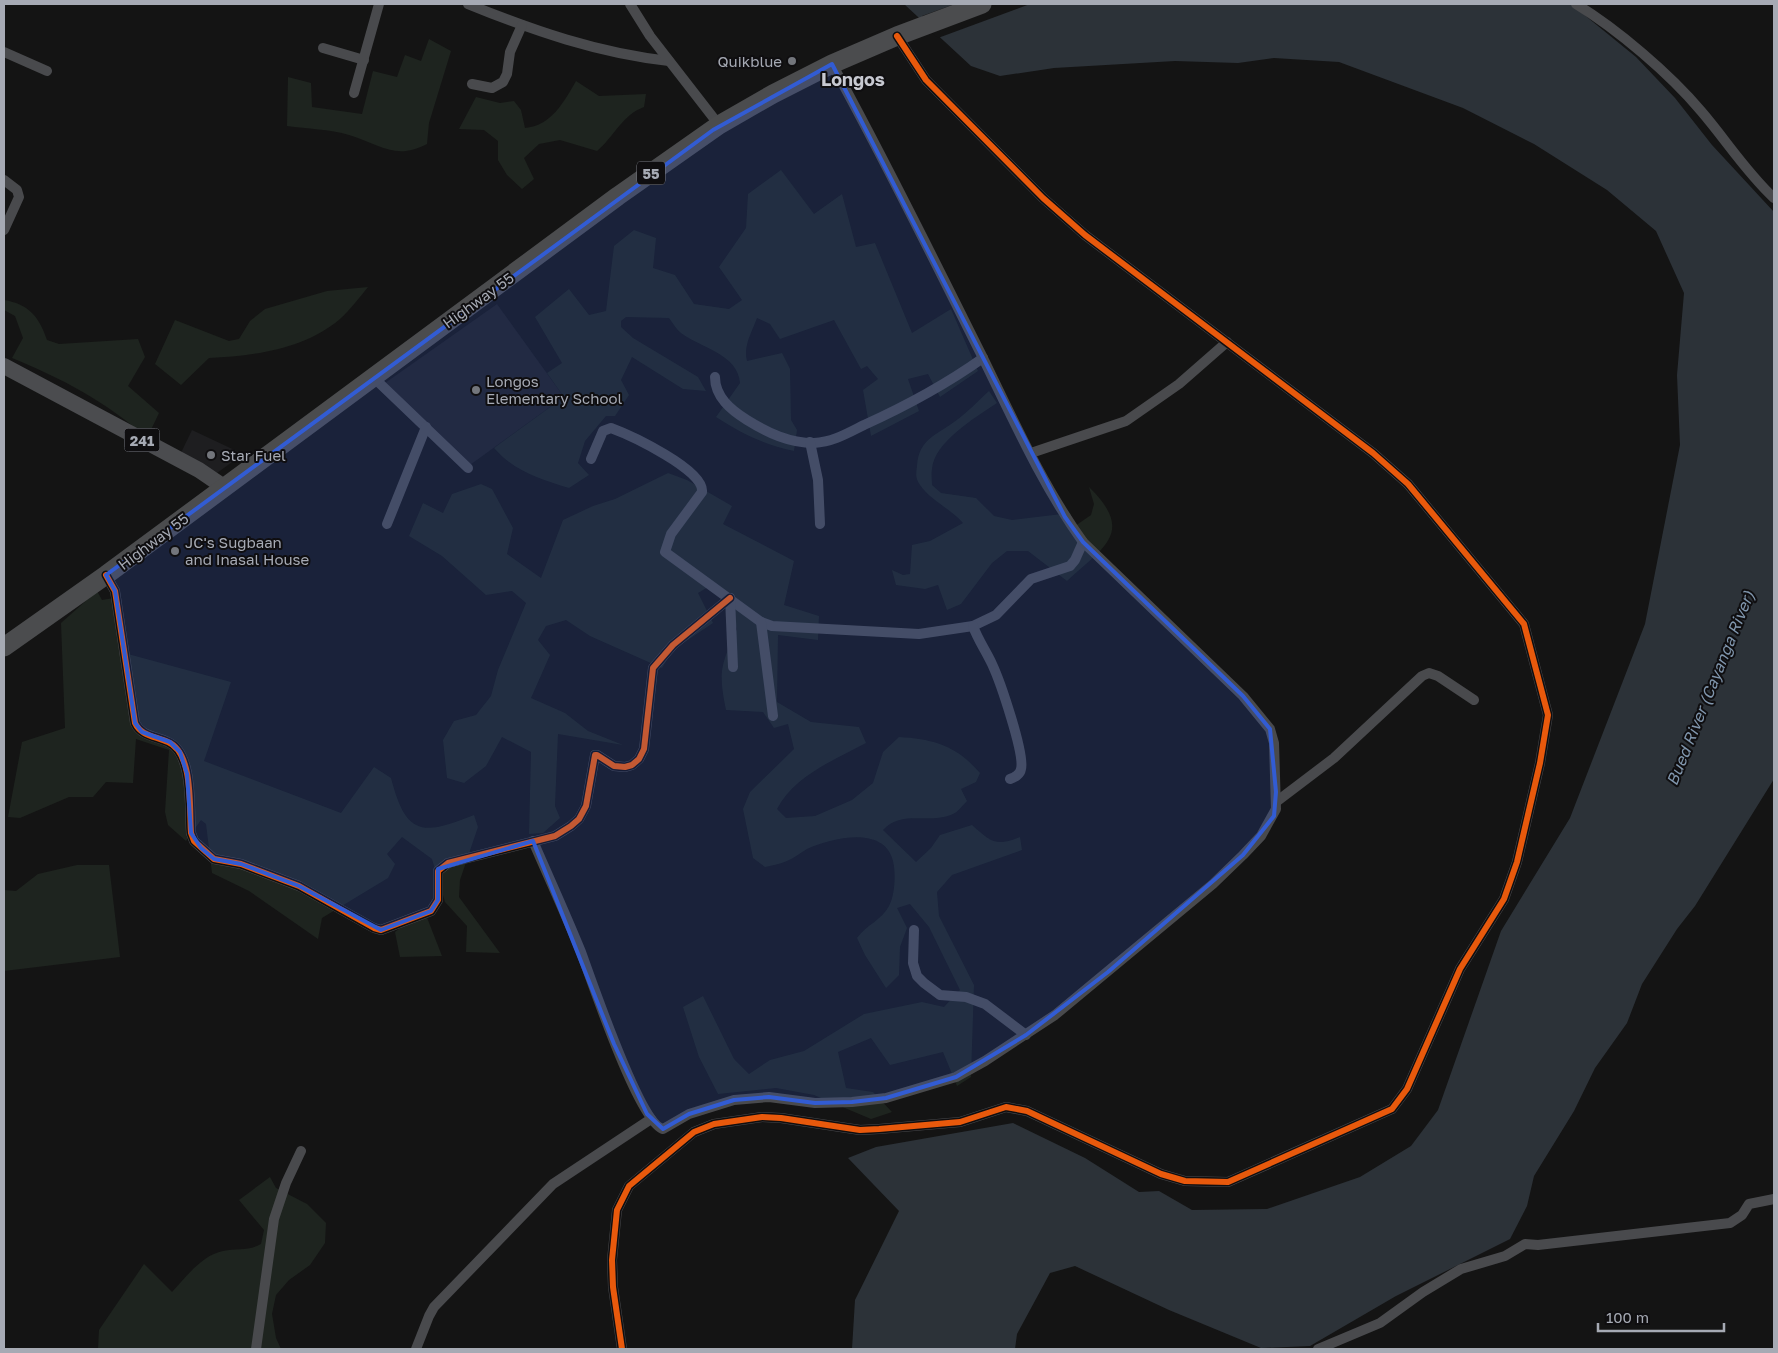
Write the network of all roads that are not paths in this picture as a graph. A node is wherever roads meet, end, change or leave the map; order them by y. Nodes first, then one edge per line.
1 (379, 4) edge
2 (468, 4) edge
3 (630, 4) edge
4 (982, 4) edge
5 (1576, 4) edge
6 (522, 25) junction
7 (897, 36) junction
8 (323, 48) dead end
9 (4, 52) edge
10 (364, 60) junction
11 (669, 61) junction
12 (832, 64) junction
13 (47, 71) dead end
14 (472, 84) dead end
15 (354, 94) dead end
16 (719, 125) junction
17 (4, 180) edge
18 (1774, 198) edge
19 (4, 230) edge
20 (1227, 342) junction
21 (983, 358) junction
22 (4, 366) edge
23 (372, 377) junction
24 (715, 377) dead end
25 (426, 427) junction
26 (810, 442) junction
27 (1031, 453) junction
28 (591, 459) dead end
29 (468, 468) dead end
30 (224, 487) junction
31 (388, 524) dead end
32 (820, 524) dead end
33 (1083, 542) junction
34 (111, 583) junction
35 (730, 598) junction
36 (761, 622) junction
37 (973, 626) junction
38 (7, 642) edge
39 (733, 667) dead end
40 (1474, 700) dead end
41 (773, 716) dead end
42 (1010, 780) dead end
43 (1276, 802) junction
44 (533, 841) junction
45 (914, 930) dead end
46 (1026, 1035) junction
47 (651, 1119) junction
48 (301, 1151) dead end
49 (1774, 1199) edge
50 (256, 1349) edge
51 (416, 1349) edge
52 (622, 1349) edge
53 (1318, 1349) edge

1 - 10 street
2 - 6 street
3 - 11 street
4 - 7 highway, Highway 55 / 55
5 - 18 street
6 - 11 street
6 - 14 street
7 - 12 highway, Highway 55 / 55
7 - 20 street
8 - 10 street
9 - 13 street
10 - 15 street
11 - 16 street
12 - 16 highway, Highway 55 / 55
12 - 21 street
16 - 23 highway, Highway 55 / 55
17 - 19 street
20 - 27 street
20 - 52 street
21 - 26 street
21 - 27 street
22 - 30 main road, 241
23 - 25 street
23 - 30 highway, Highway 55 / 55
24 - 26 street
25 - 29 street
25 - 31 street
26 - 32 street
27 - 33 street
28 - 35 street
30 - 34 highway, Highway 55 / 55
33 - 37 street
33 - 43 street
34 - 38 highway, Highway 55 / 55
34 - 44 street
35 - 36 street
35 - 39 street
35 - 44 street
36 - 37 street
36 - 41 street
37 - 42 street
40 - 43 street
43 - 46 street
44 - 47 street
45 - 46 street
46 - 47 street
47 - 51 street
48 - 50 street
49 - 53 street

